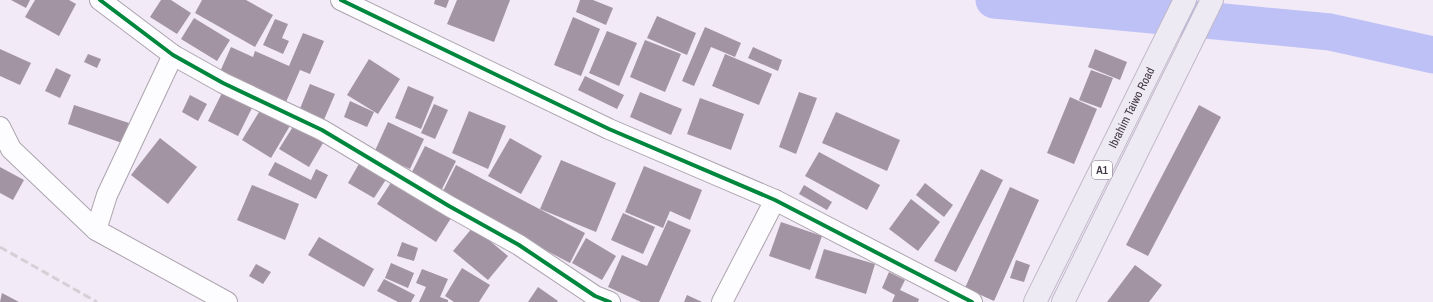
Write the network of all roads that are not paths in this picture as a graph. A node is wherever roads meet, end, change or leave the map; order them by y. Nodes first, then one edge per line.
1 (100, 0) edge
2 (341, 0) edge
3 (1185, 0) edge
4 (1212, 0) edge
5 (172, 55) junction
6 (0, 127) edge
7 (774, 200) junction
8 (96, 230) junction
9 (227, 302) edge
10 (610, 302) edge
11 (722, 302) edge
12 (972, 302) edge
13 (1036, 302) edge
14 (1063, 302) edge

1 - 5 street
2 - 7 street
3 - 13 highway, Ibrahim Taiwo Road / A1
4 - 14 highway, Ibrahim Taiwo Road / A1
5 - 8 street
5 - 10 street
6 - 8 street
7 - 11 street
7 - 12 street
8 - 9 street

